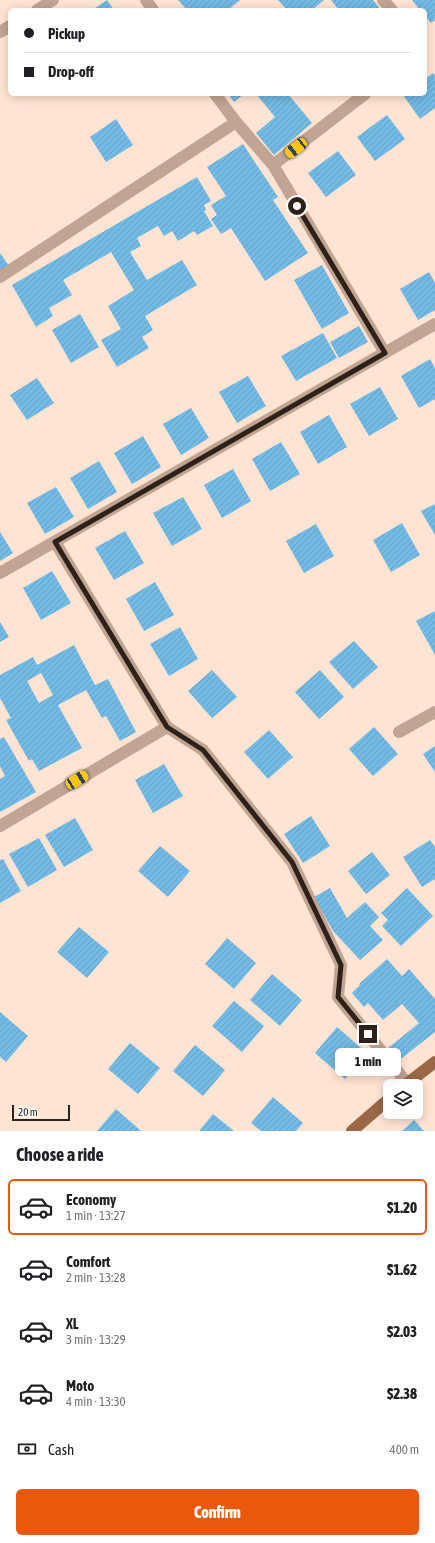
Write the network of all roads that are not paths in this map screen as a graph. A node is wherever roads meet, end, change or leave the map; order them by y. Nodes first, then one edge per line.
1 (54, 0) edge
2 (383, 0) edge
3 (40, 8) edge
4 (390, 8) edge
5 (216, 96) edge
6 (362, 96) edge
7 (236, 122) junction
8 (273, 166) junction
9 (0, 277) edge
10 (435, 324) edge
11 (385, 353) junction
12 (55, 542) junction
13 (0, 572) edge
14 (435, 712) edge
15 (167, 727) junction
16 (399, 732) dead end
17 (0, 826) edge
18 (435, 1062) edge
19 (401, 1079) edge
20 (414, 1079) edge
21 (383, 1104) edge
22 (352, 1131) edge

1 - 3 street
2 - 4 street
5 - 7 street
6 - 8 street
7 - 8 street
7 - 9 street
8 - 11 street
10 - 11 street
11 - 12 street
12 - 13 street
12 - 15 street
14 - 16 street
15 - 17 street
15 - 19 street
18 - 20 main road
21 - 22 main road

